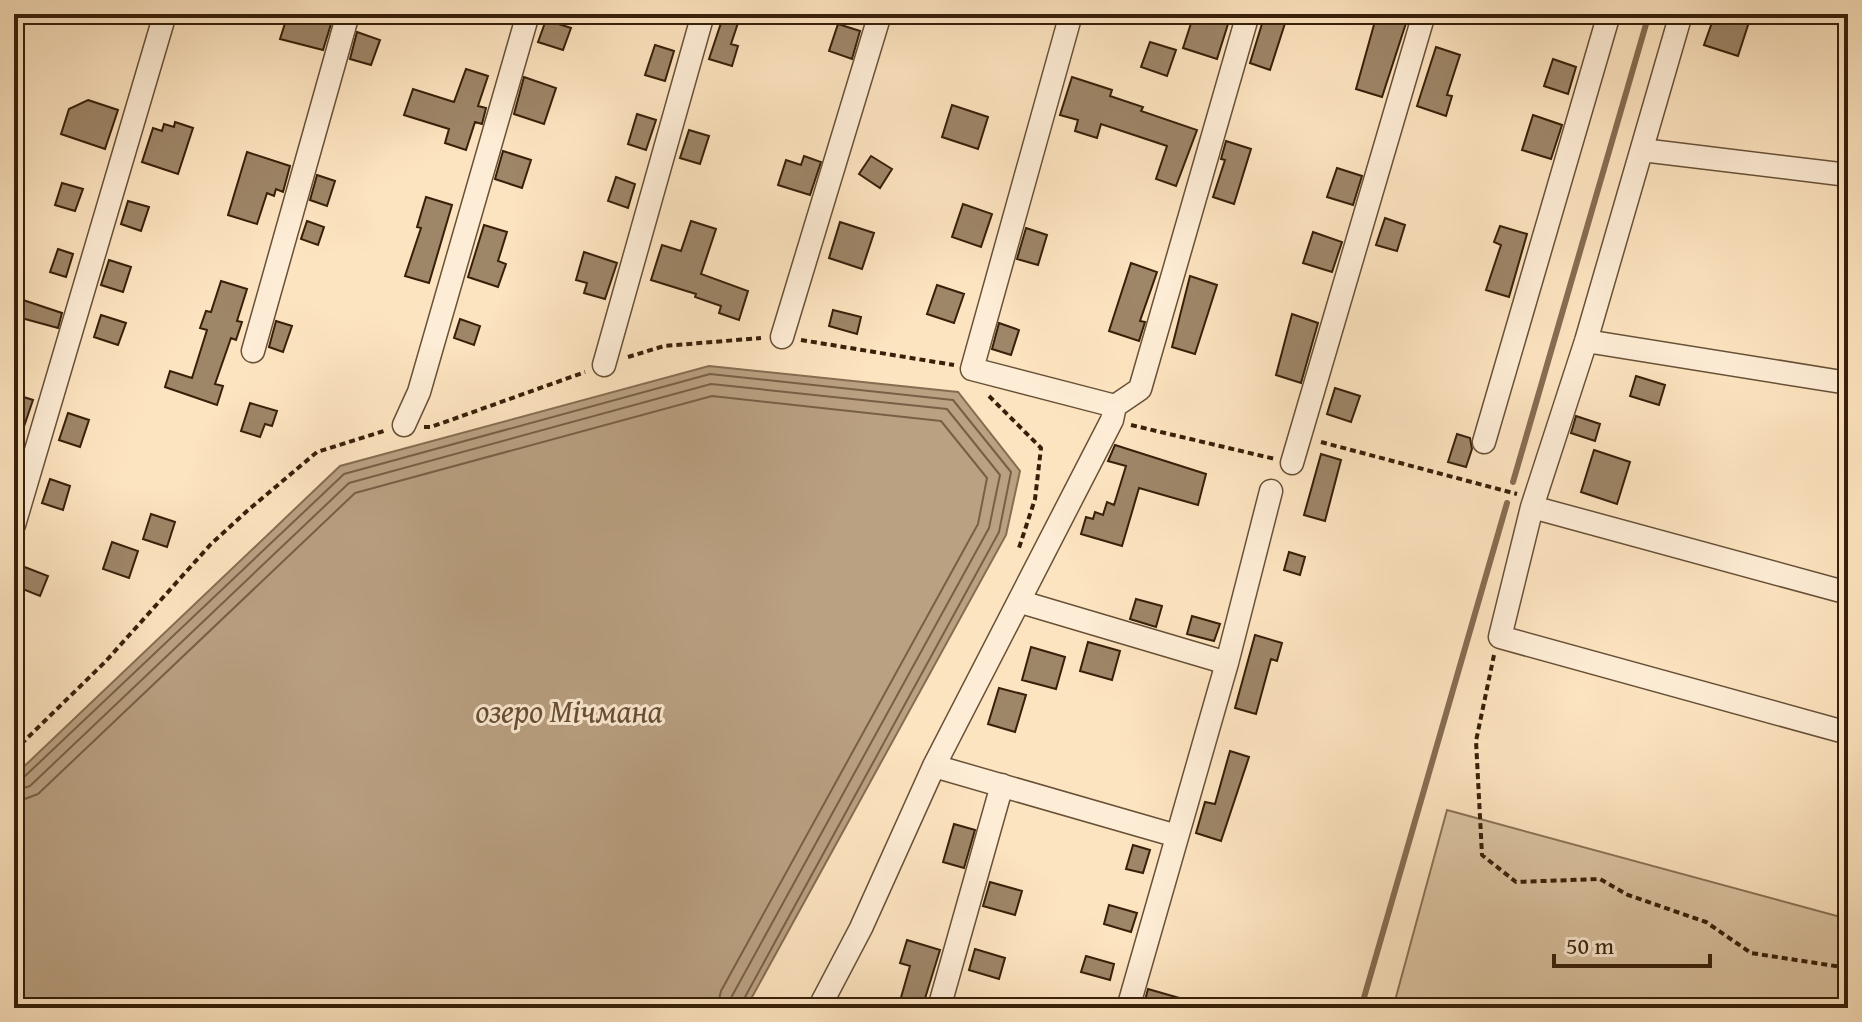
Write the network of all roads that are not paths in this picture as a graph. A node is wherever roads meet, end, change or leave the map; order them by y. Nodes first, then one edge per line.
1 (165, 14) edge
2 (348, 14) edge
3 (528, 14) edge
4 (703, 14) edge
5 (880, 14) edge
6 (1071, 14) edge
7 (1248, 14) edge
8 (1424, 14) edge
9 (1609, 14) edge
10 (1681, 14) edge
11 (1642, 150) junction
12 (1848, 175) edge
13 (782, 337) road end
14 (1586, 341) junction
15 (253, 351) dead end
16 (604, 365) road end
17 (1848, 383) edge
18 (1114, 413) junction
19 (404, 425) road end
20 (1484, 442) dead end
21 (1292, 463) road end
22 (1271, 491) dead end
23 (1534, 503) junction
24 (15, 522) edge
25 (1848, 593) edge
26 (1024, 594) junction
27 (1227, 663) junction
28 (1848, 733) edge
29 (934, 766) junction
30 (1002, 785) junction
31 (1177, 836) junction
32 (819, 1008) edge
33 (939, 1008) edge
34 (1128, 1008) edge

1 - 24 street
2 - 15 street
3 - 19 street
4 - 16 street
5 - 13 street
6 - 18 street
7 - 18 street
8 - 21 street
9 - 20 street
10 - 11 street
11 - 12 street
11 - 14 street
14 - 17 street
14 - 23 street
18 - 26 street
22 - 27 street
23 - 25 street
23 - 28 street
26 - 27 street
26 - 29 street
27 - 31 street
29 - 30 street
29 - 32 street
30 - 31 street
30 - 33 street
31 - 34 street

